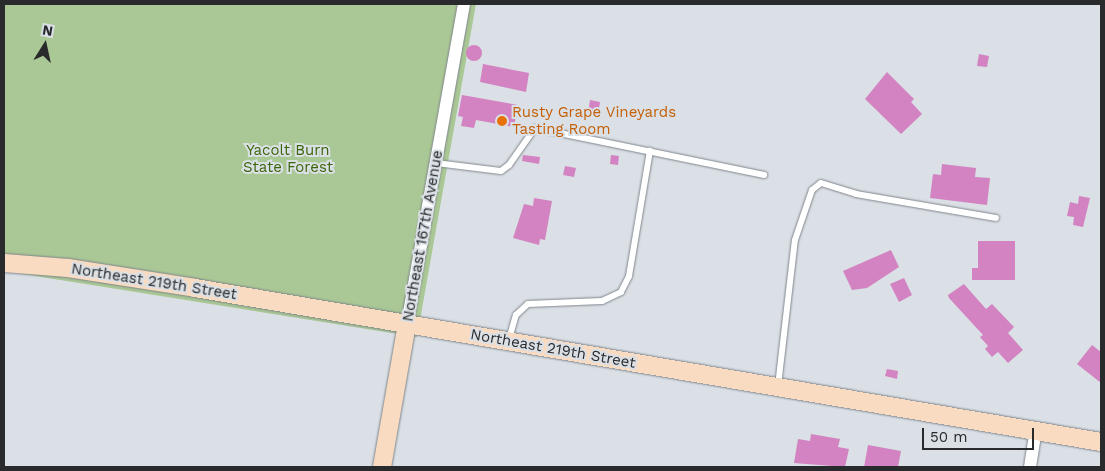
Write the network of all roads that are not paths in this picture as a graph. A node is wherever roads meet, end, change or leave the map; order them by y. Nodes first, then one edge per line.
1 (464, 4) edge
2 (650, 151) junction
3 (436, 163) junction
4 (764, 175) dead end
5 (996, 218) dead end
6 (4, 263) edge
7 (407, 324) junction
8 (509, 342) junction
9 (778, 387) junction
10 (1036, 430) junction
11 (1101, 442) edge
12 (382, 467) edge
13 (1030, 467) edge

1 - 3 street, Northeast 167th Avenue
2 - 3 lane
2 - 4 lane
2 - 8 lane
3 - 7 street, Northeast 167th Avenue
5 - 9 lane
6 - 7 street, Northeast 219th Street
7 - 8 street, Northeast 219th Street
7 - 12 street, Northeast 167th Avenue
8 - 9 street, Northeast 219th Street
9 - 10 street, Northeast 219th Street
10 - 11 street, Northeast 219th Street
10 - 13 street

